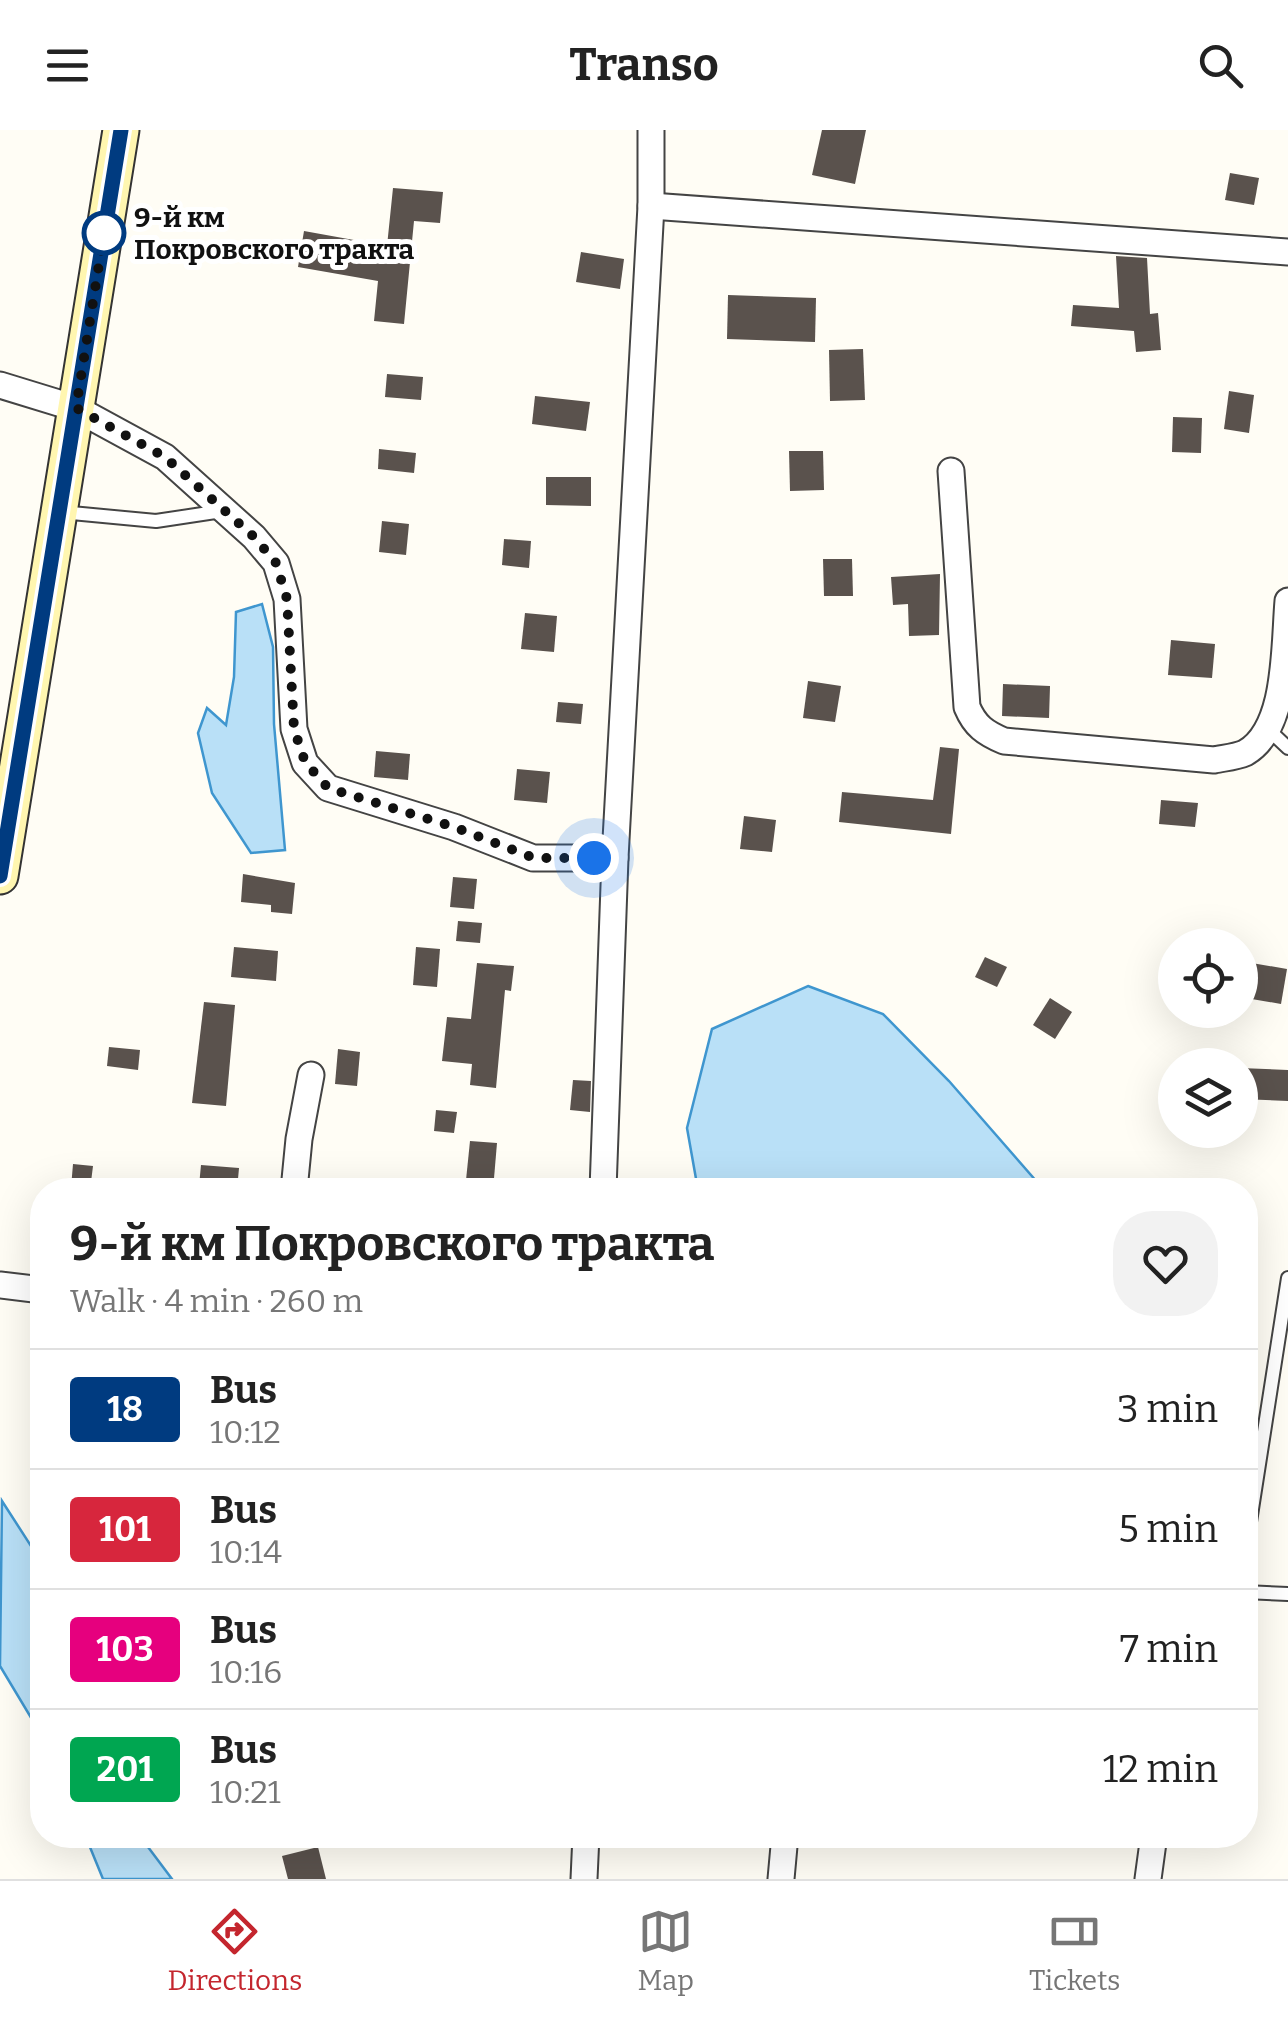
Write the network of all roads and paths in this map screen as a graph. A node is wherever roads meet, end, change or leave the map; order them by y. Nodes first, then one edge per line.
1 (121, 130) edge
2 (651, 130) edge
3 (651, 206) junction
4 (1288, 252) edge
5 (0, 385) edge
6 (76, 408) junction
7 (951, 470) dead end
8 (222, 511) junction
9 (60, 512) junction
10 (1288, 601) edge
11 (1278, 739) edge
12 (615, 858) junction
13 (0, 876) edge
14 (311, 1075) dead end
15 (295, 1178) edge
16 (603, 1178) edge
17 (1288, 1278) edge
18 (0, 1285) edge
19 (30, 1289) edge
20 (1258, 1471) edge
21 (1258, 1593) edge
22 (1288, 1594) edge
23 (585, 1848) edge
24 (784, 1848) edge
25 (1152, 1848) edge
26 (584, 1879) edge
27 (780, 1879) edge
28 (1148, 1879) edge

1 - 6 main road
2 - 3 street
3 - 4 street
3 - 12 street
5 - 6 street
6 - 8 street
6 - 9 main road
7 - 11 street
8 - 9 lane
8 - 12 street
9 - 13 main road
10 - 11 street
12 - 16 street
14 - 15 street
17 - 20 lane
18 - 19 street
21 - 22 lane
23 - 26 street
24 - 27 street
25 - 28 street

